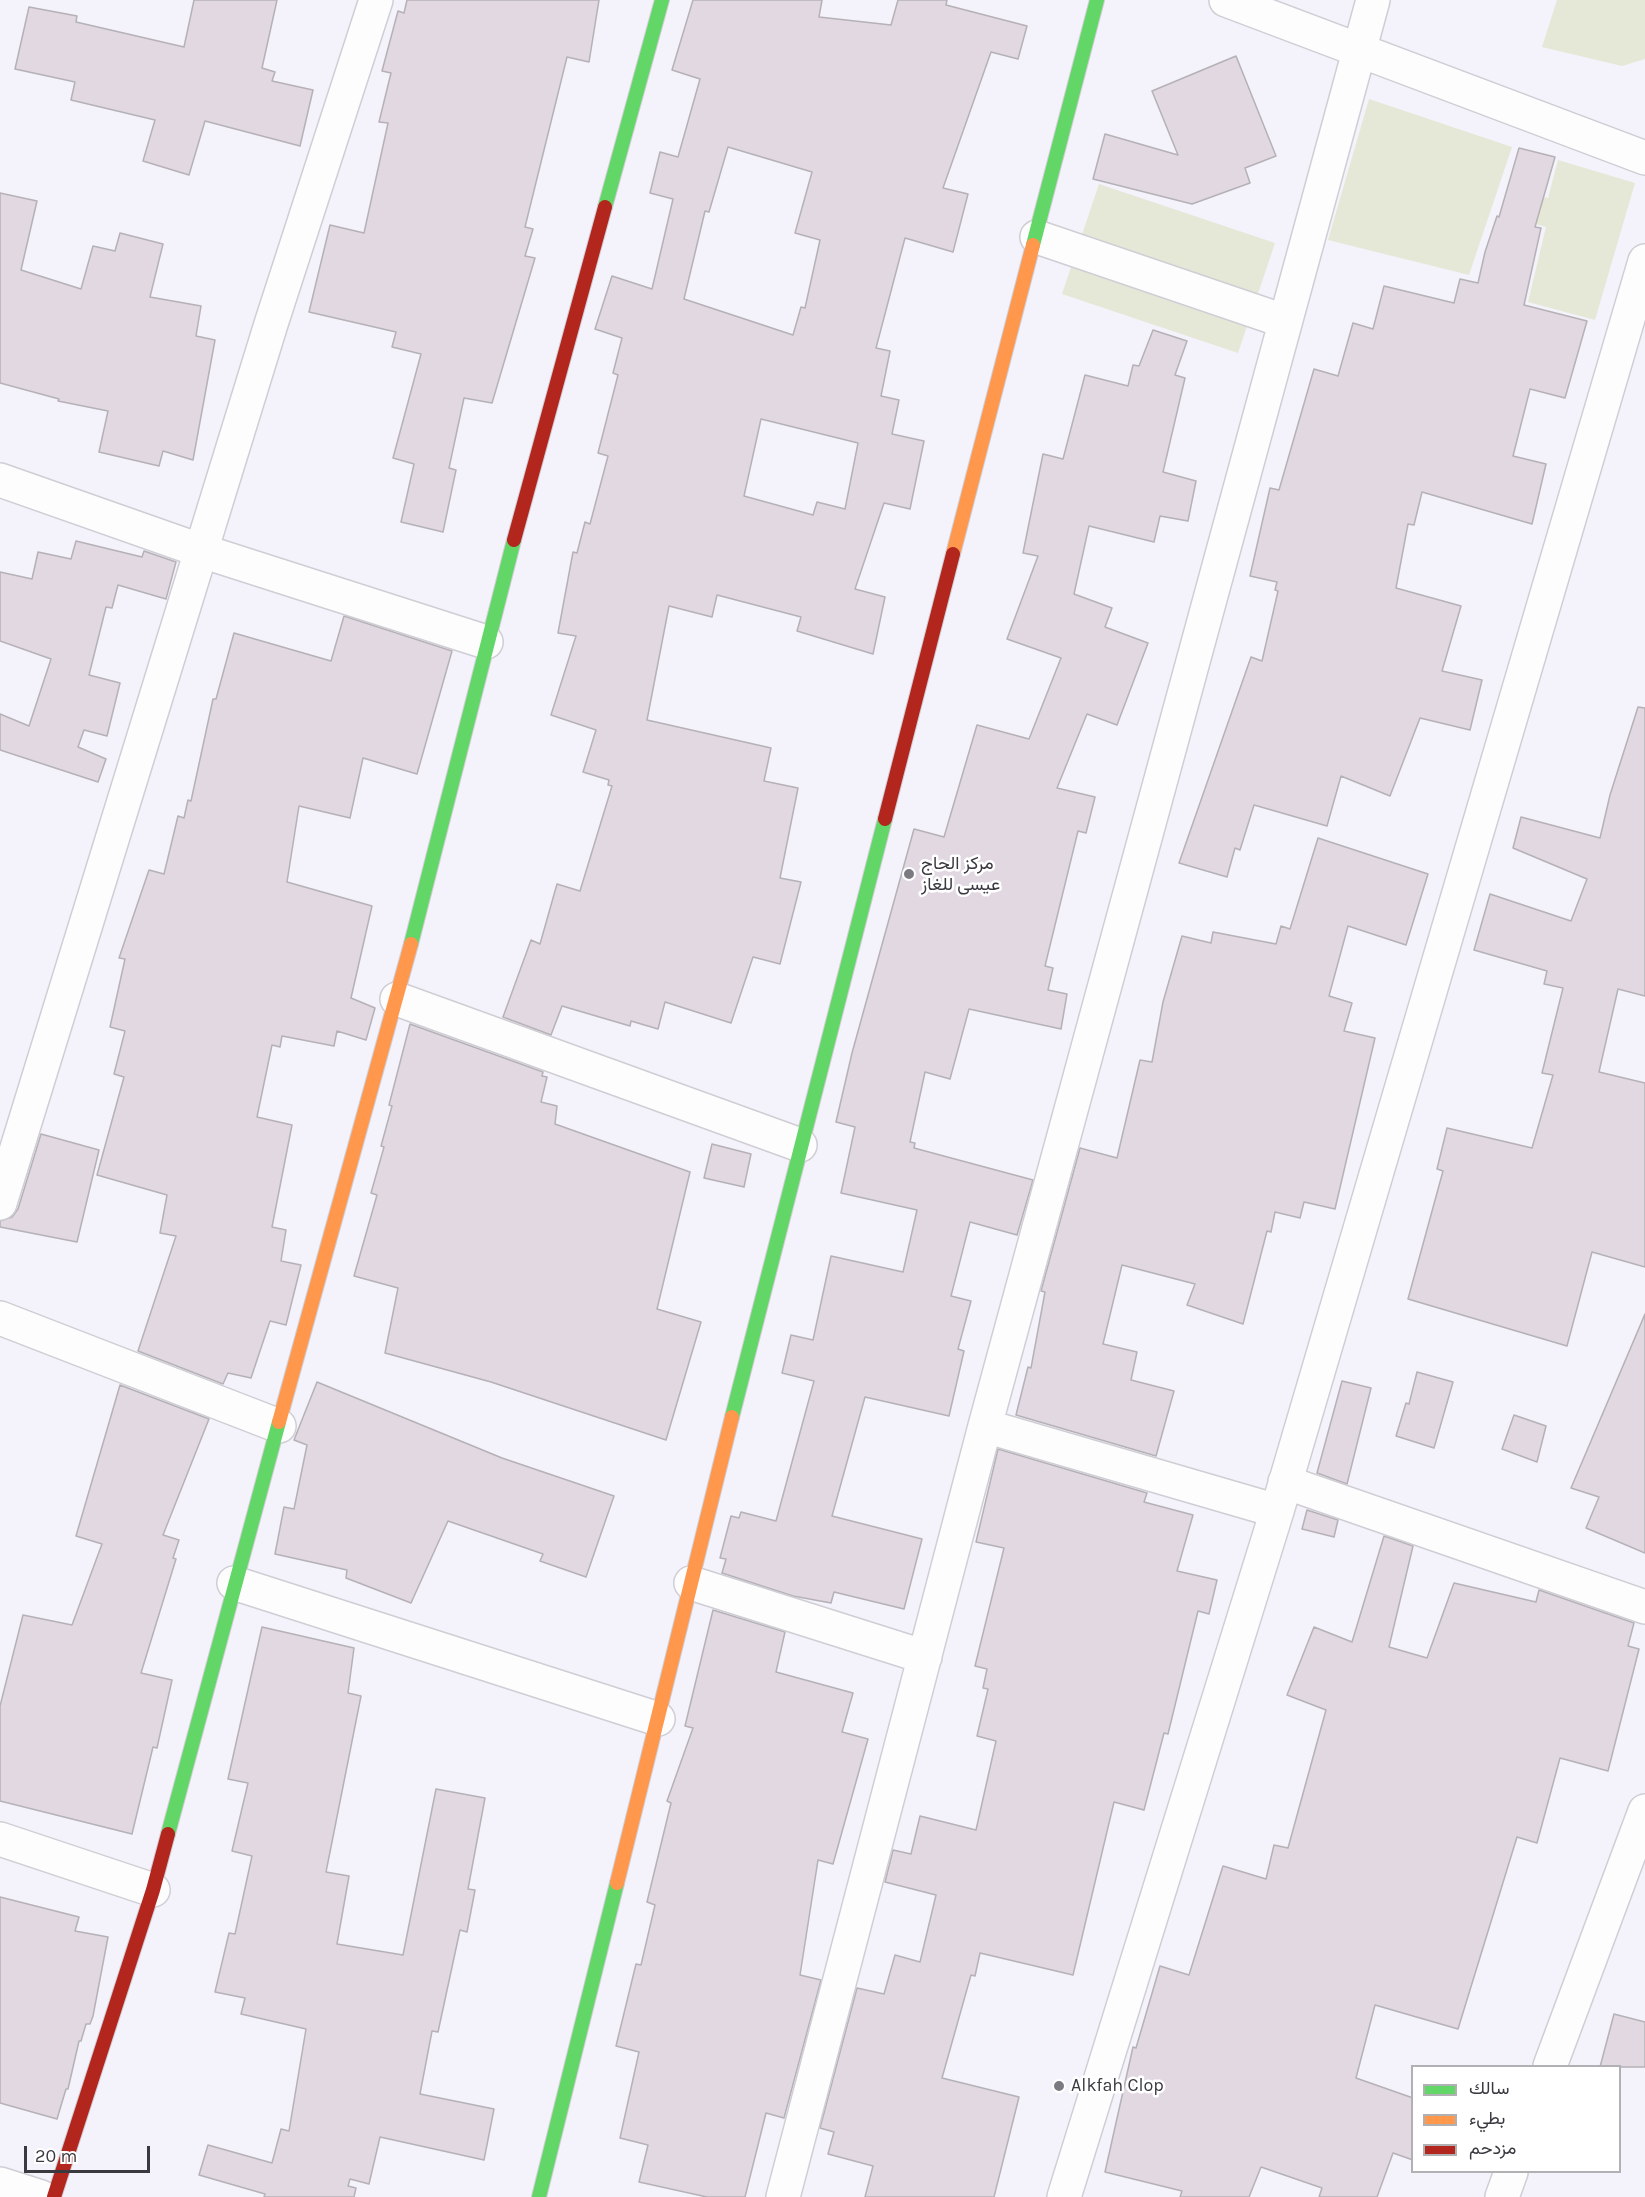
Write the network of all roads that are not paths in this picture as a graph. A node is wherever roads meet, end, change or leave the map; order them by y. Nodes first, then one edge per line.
1 (376, 0) edge
2 (662, 0) edge
3 (1097, 0) edge
4 (1226, 0) edge
5 (1373, 0) edge
6 (1359, 48) junction
7 (1645, 158) edge
8 (1037, 237) junction
9 (1645, 261) edge
10 (1284, 321) junction
11 (0, 480) edge
12 (202, 551) junction
13 (486, 642) junction
14 (397, 999) junction
15 (800, 1145) junction
16 (0, 1203) edge
17 (0, 1318) edge
18 (279, 1425) junction
19 (985, 1426) junction
20 (1281, 1497) junction
21 (234, 1583) junction
22 (692, 1583) junction
23 (1645, 1607) edge
24 (925, 1657) junction
25 (658, 1719) junction
26 (1645, 1811) edge
27 (0, 1839) edge
28 (153, 1890) junction
29 (1551, 2065) edge
30 (1511, 2173) edge
31 (0, 2184) edge
32 (41, 2197) edge
33 (54, 2197) edge
34 (539, 2197) edge
35 (783, 2197) edge
36 (1064, 2197) edge
37 (1502, 2197) edge

1 - 12 street
2 - 13 street
3 - 8 street
4 - 6 street
5 - 6 street
6 - 7 street
6 - 10 street
8 - 10 street
8 - 15 street
9 - 20 street
10 - 19 street
11 - 12 street
12 - 13 street
12 - 16 street
13 - 14 street
14 - 15 street
14 - 18 street
15 - 22 street
17 - 18 street
18 - 21 street
19 - 20 street
19 - 24 street
20 - 23 street
20 - 36 street
21 - 25 street
21 - 28 street
22 - 24 street
22 - 25 street
24 - 35 street
25 - 34 street
26 - 29 street
27 - 28 street
28 - 33 street
30 - 37 street
31 - 32 street

